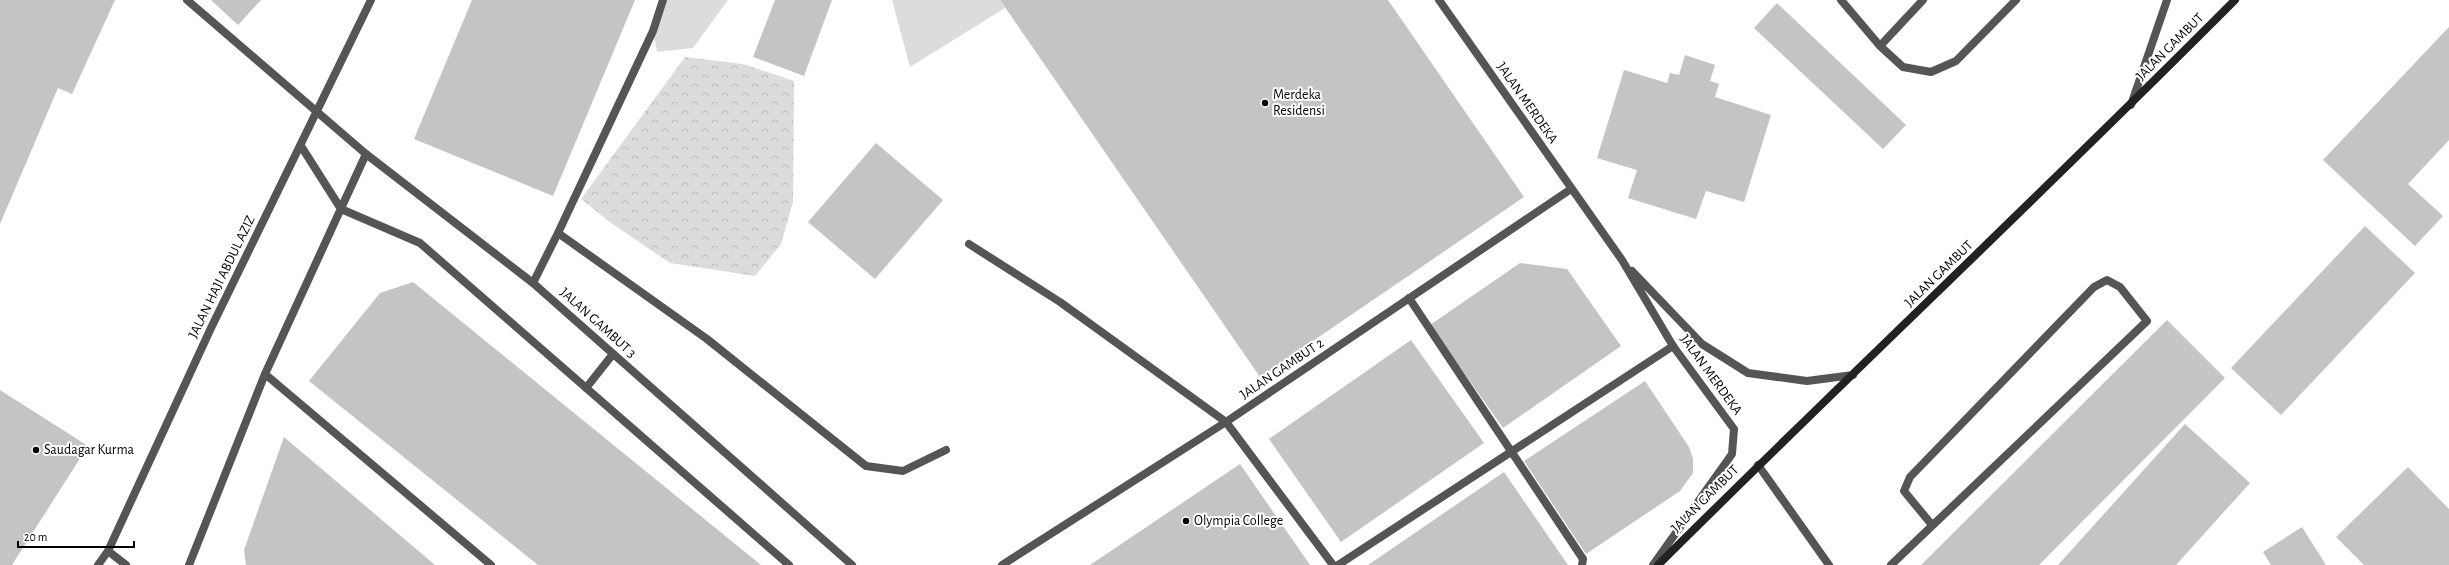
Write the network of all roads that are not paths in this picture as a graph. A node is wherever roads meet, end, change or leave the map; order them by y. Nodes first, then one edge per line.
1 (187, 0) edge
2 (371, 0) edge
3 (663, 0) edge
4 (1439, 0) edge
5 (1841, 0) edge
6 (1923, 0) edge
7 (2016, 0) edge
8 (2167, 0) edge
9 (2235, 0) edge
10 (1880, 46) junction
11 (2130, 105) junction
12 (317, 112) junction
13 (301, 146) junction
14 (366, 154) junction
15 (1571, 189) junction
16 (341, 209) junction
17 (558, 233) junction
18 (969, 244) dead end
19 (1622, 260) junction
20 (533, 283) junction
21 (1410, 298) junction
22 (1673, 346) junction
23 (613, 354) junction
24 (265, 374) junction
25 (1853, 376) junction
26 (586, 388) junction
27 (1226, 422) junction
28 (946, 450) dead end
29 (1512, 451) junction
30 (1758, 465) junction
31 (1932, 525) junction
32 (108, 551) junction
33 (98, 565) edge
34 (126, 565) edge
35 (189, 565) edge
36 (491, 565) edge
37 (789, 565) edge
38 (852, 565) edge
39 (1002, 565) edge
40 (1333, 565) edge
41 (1338, 565) edge
42 (1582, 565) edge
43 (1653, 565) edge
44 (1658, 565) edge
45 (1829, 565) edge
46 (1891, 565) edge

1 - 12 street, JALAN GAMBUT 3
2 - 12 street, JALAN HAJI ABDUL AZIZ
3 - 17 street
4 - 15 street, JALAN MERDEKA
5 - 10 street
6 - 10 street
7 - 10 street
8 - 11 street
9 - 11 street, JALAN GAMBUT
11 - 25 street, JALAN GAMBUT
12 - 13 street, JALAN HAJI ABDUL AZIZ
12 - 14 street, JALAN GAMBUT 3
13 - 16 street
13 - 32 street, JALAN HAJI ABDUL AZIZ
14 - 16 street
14 - 20 street, JALAN GAMBUT 3
15 - 19 street, JALAN MERDEKA
15 - 21 street, JALAN GAMBUT 2
16 - 24 street
16 - 26 street
17 - 20 street
17 - 28 street
18 - 27 street
19 - 22 street, JALAN MERDEKA
19 - 25 street, JALAN MERDEKA
20 - 23 street, JALAN GAMBUT 3
21 - 27 street, JALAN GAMBUT 2
21 - 29 street
22 - 29 street
22 - 43 street, JALAN MERDEKA
23 - 26 street
23 - 38 street, JALAN GAMBUT 3
24 - 35 street
24 - 36 street
25 - 30 street, JALAN GAMBUT
26 - 37 street
27 - 39 street, JALAN GAMBUT 2
27 - 40 street
29 - 41 street
29 - 42 street
30 - 44 street, JALAN GAMBUT
30 - 45 street
31 - 31 street
31 - 46 street
32 - 33 street, JALAN HAJI ABDUL AZIZ
32 - 34 street

